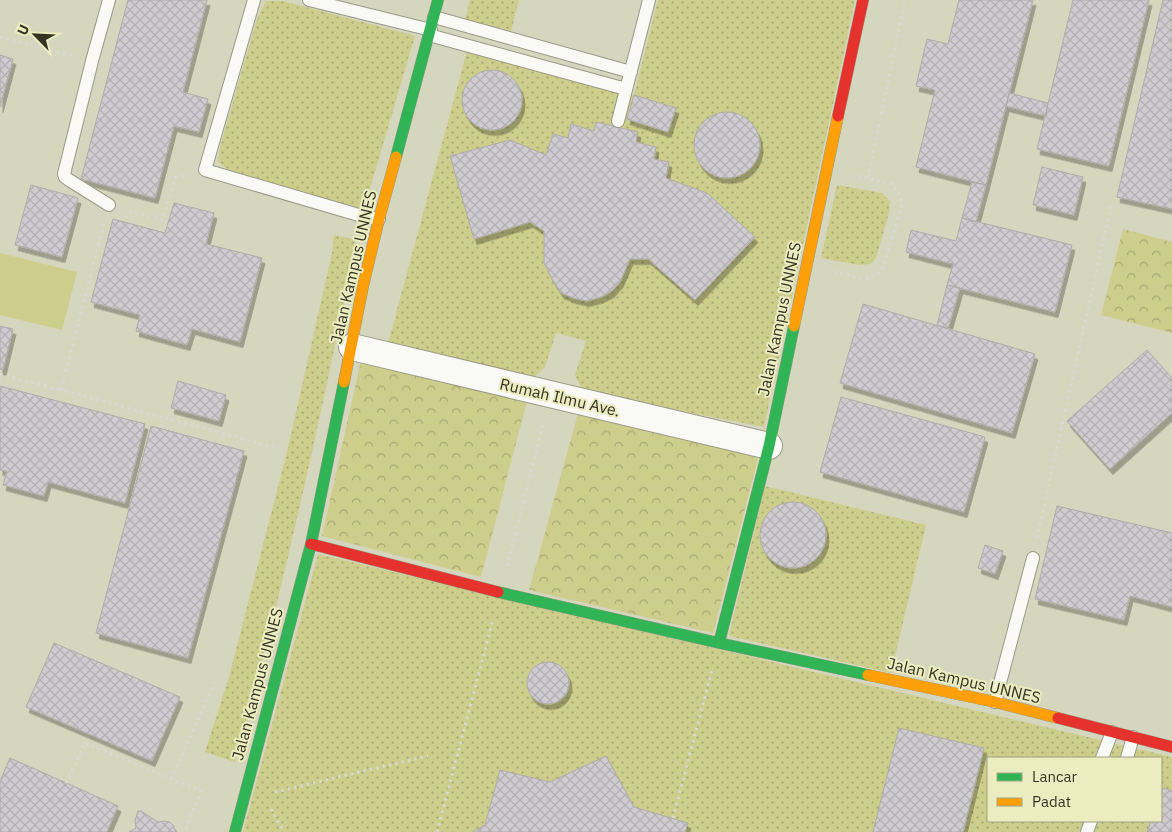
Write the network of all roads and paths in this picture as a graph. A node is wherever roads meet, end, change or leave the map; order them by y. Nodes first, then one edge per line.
1 (109, 0) edge
2 (254, 0) edge
3 (309, 0) edge
4 (438, 0) edge
5 (649, 0) edge
6 (863, 0) edge
7 (905, 0) edge
8 (431, 27) junction
9 (0, 37) edge
10 (92, 61) junction
11 (631, 72) junction
12 (626, 89) junction
13 (618, 121) dead end
14 (205, 170) junction
15 (828, 170) junction
16 (868, 178) junction
17 (109, 205) junction
18 (1111, 206) dead end
19 (378, 219) junction
20 (807, 267) junction
21 (352, 347) junction
22 (0, 374) edge
23 (61, 390) junction
24 (769, 446) junction
25 (277, 448) dead end
26 (311, 544) junction
27 (1033, 558) joint
28 (718, 643) junction
29 (217, 677) dead end
30 (995, 702) junction
31 (1112, 732) junction
32 (1133, 737) junction
33 (1172, 747) edge
34 (428, 756) dead end
35 (1102, 757) edge
36 (1127, 757) edge
37 (171, 779) junction
38 (66, 783) dead end
39 (272, 793) dead end
40 (267, 802) dead end
41 (672, 818) dead end
42 (185, 832) edge
43 (235, 832) edge
44 (284, 832) edge

1 - 10 lane
2 - 14 lane
3 - 8 lane
4 - 8 street, Jalan Kampus UNNES
5 - 11 lane
6 - 15 street, Jalan Kampus UNNES
7 - 16 path
8 - 11 lane
8 - 12 lane
8 - 19 street, Jalan Kampus UNNES
9 - 10 path
10 - 17 lane
11 - 12 lane
12 - 13 lane
14 - 17 path
14 - 19 lane
15 - 16 path
15 - 20 street, Jalan Kampus UNNES
16 - 20 path
17 - 23 path
18 - 27 path
19 - 21 street, Jalan Kampus UNNES
20 - 24 street, Jalan Kampus UNNES
21 - 24 street, Rumah Ilmu Ave.
21 - 26 street, Jalan Kampus UNNES
22 - 23 path
23 - 25 path
24 - 28 street, Jalan Kampus UNNES
26 - 28 street, Jalan Kampus UNNES
26 - 43 street, Jalan Kampus UNNES
27 - 30 lane
28 - 30 street, Jalan Kampus UNNES
28 - 41 path
29 - 37 path
30 - 31 street, Jalan Kampus UNNES
31 - 32 street, Jalan Kampus UNNES
31 - 35 lane
32 - 33 street, Jalan Kampus UNNES
32 - 36 lane
34 - 39 path
37 - 38 path
37 - 42 path
40 - 44 path

